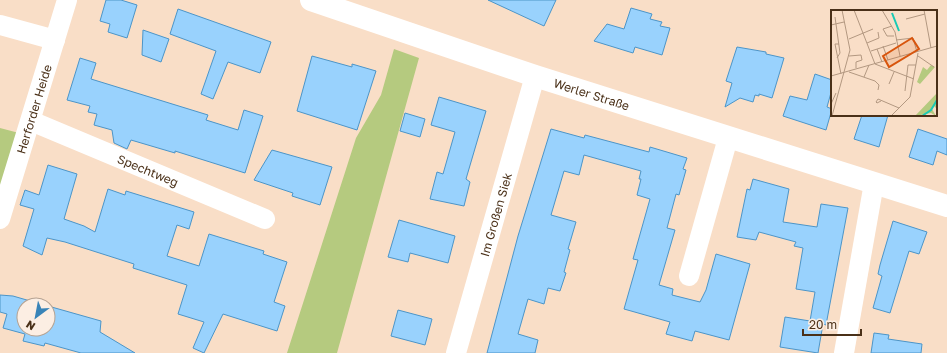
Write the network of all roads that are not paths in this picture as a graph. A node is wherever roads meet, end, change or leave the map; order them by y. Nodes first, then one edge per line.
1 (67, 0) edge
2 (311, 0) edge
3 (339, 4) edge
4 (0, 25) edge
5 (55, 40) junction
6 (535, 76) junction
7 (31, 121) junction
8 (728, 138) junction
9 (874, 183) junction
10 (947, 206) edge
11 (0, 219) edge
12 (265, 219) dead end
13 (689, 276) dead end
14 (456, 353) edge
15 (844, 353) edge

1 - 5 street, Herforder Heide
2 - 3 main road, Werler Straße
3 - 6 main road, Werler Straße
4 - 5 street
5 - 7 street, Herforder Heide
6 - 8 main road, Werler Straße
6 - 14 street, Im Großen Siek
7 - 11 street, Herforder Heide
7 - 12 street, Spechtweg
8 - 9 main road, Werler Straße
8 - 13 street
9 - 10 main road, Werler Straße
9 - 15 street

